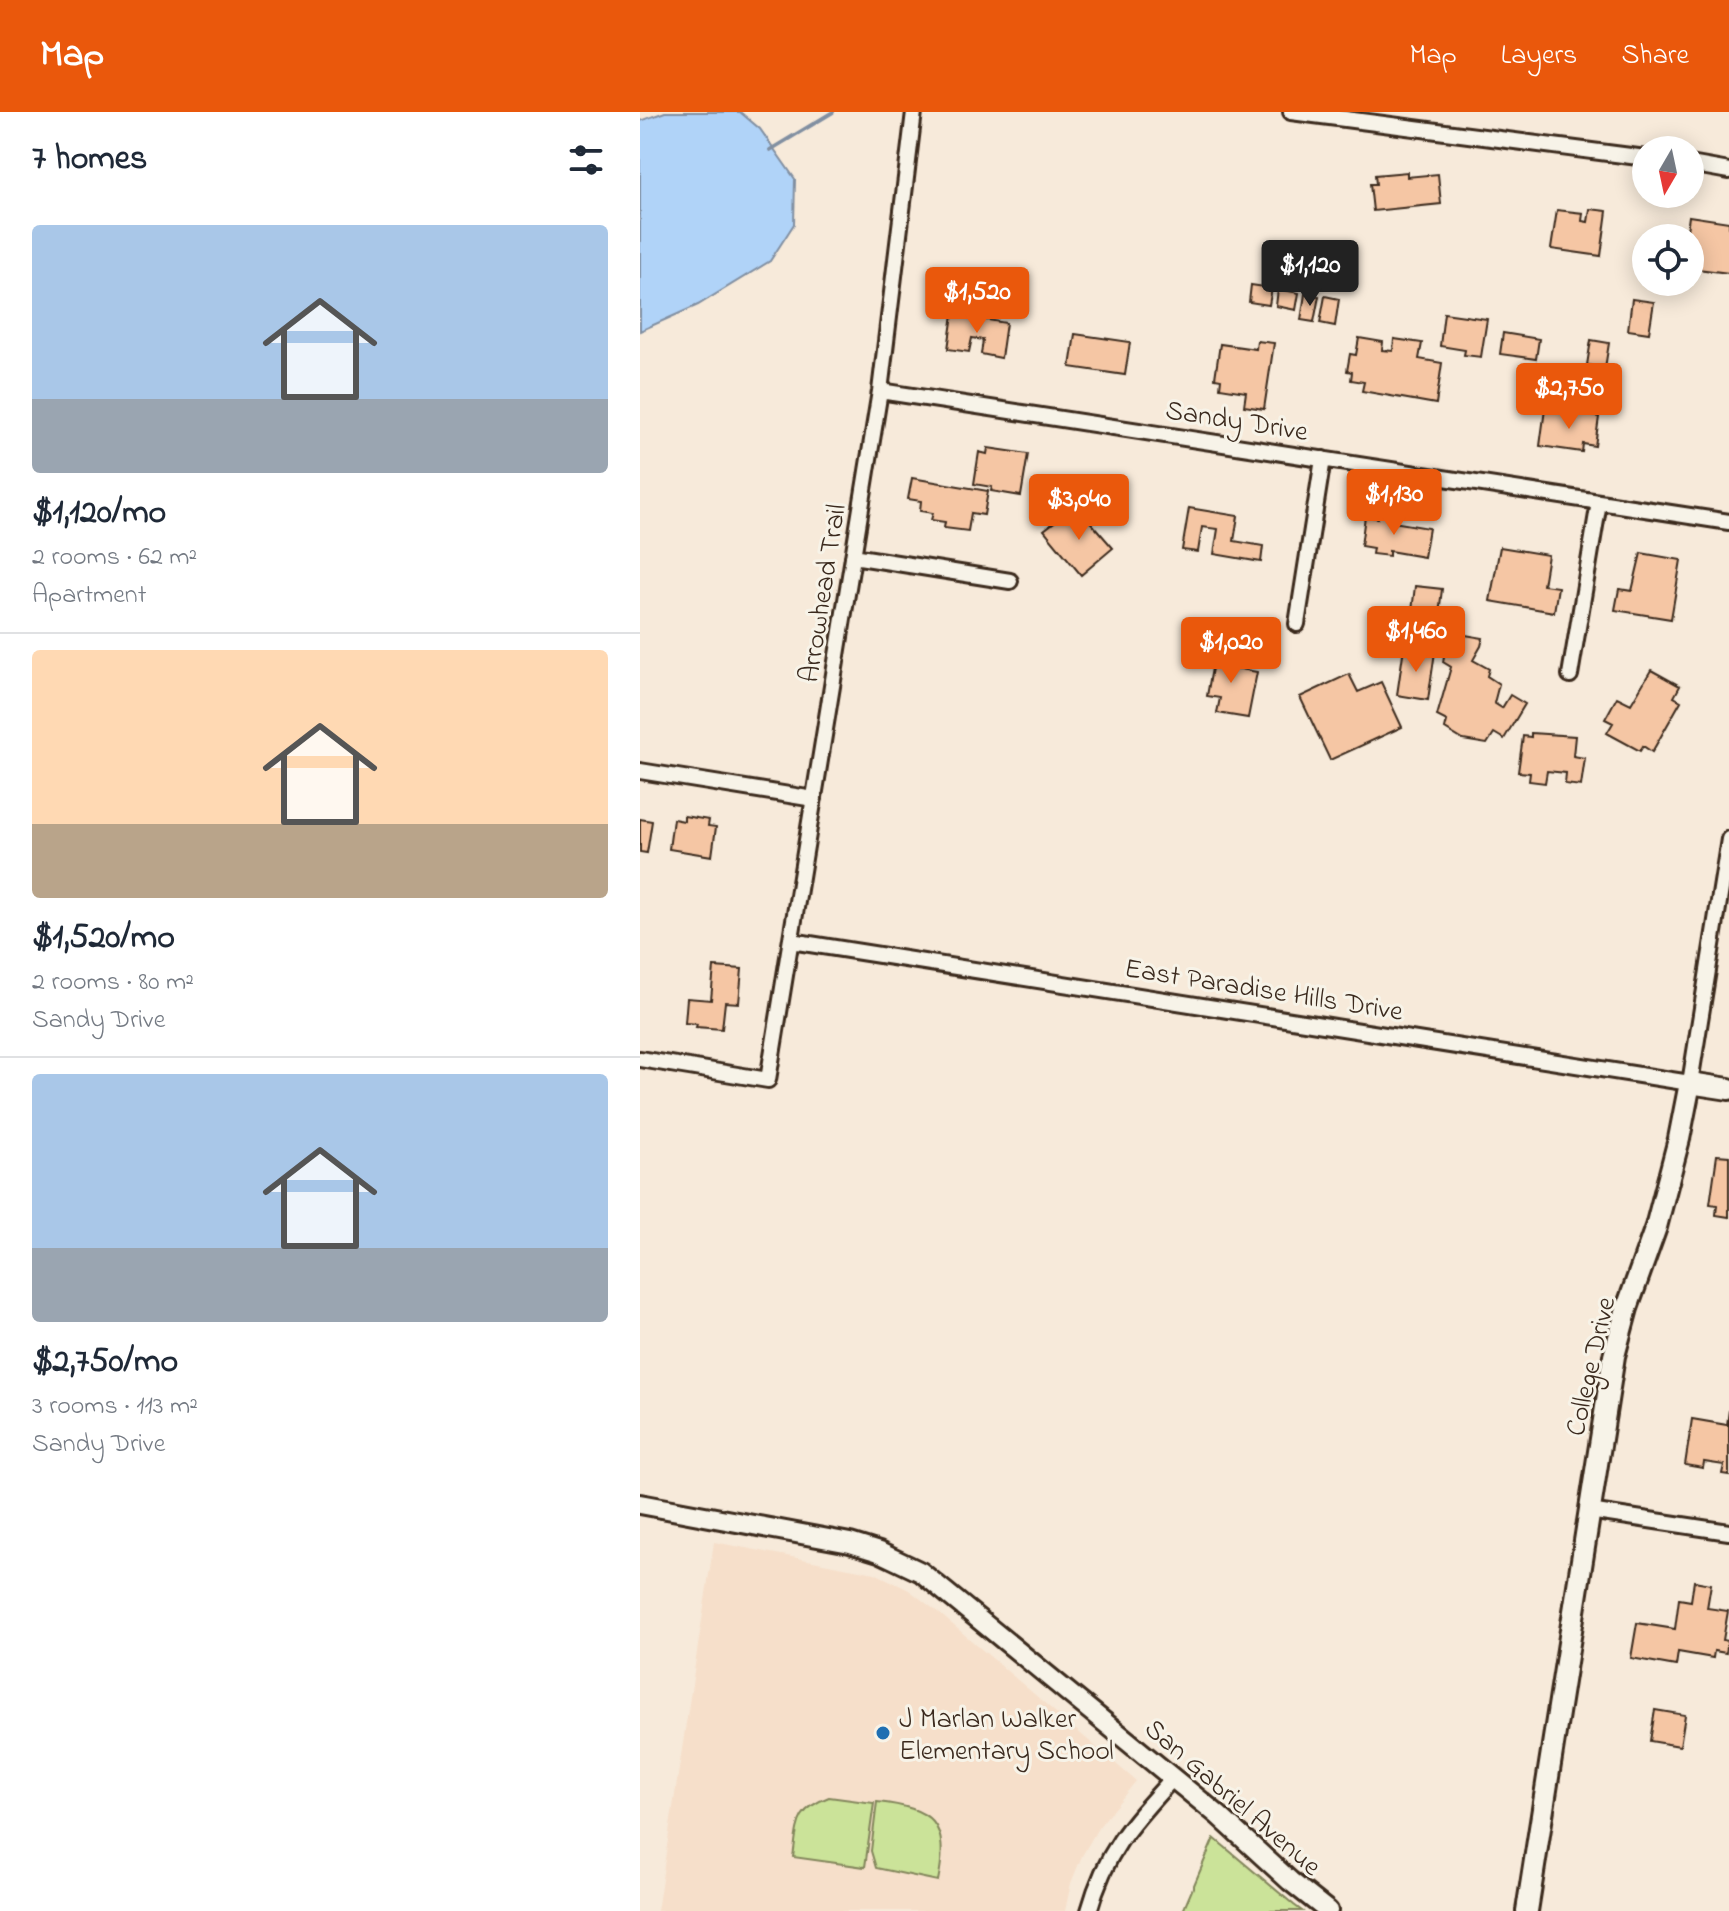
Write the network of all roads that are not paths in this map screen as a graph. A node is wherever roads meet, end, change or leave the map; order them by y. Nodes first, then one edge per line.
1 (914, 112) edge
2 (1291, 112) edge
3 (1387, 119) edge
4 (1632, 156) edge
5 (1704, 167) edge
6 (1729, 171) edge
7 (880, 391) junction
8 (1323, 459) junction
9 (1599, 502) junction
10 (1729, 522) edge
11 (853, 556) junction
12 (1010, 581) dead end
13 (1297, 624) dead end
14 (1570, 675) dead end
15 (640, 771) edge
16 (814, 799) junction
17 (1729, 839) edge
18 (791, 941) junction
19 (640, 1059) edge
20 (1690, 1083) junction
21 (1729, 1089) edge
22 (640, 1504) edge
23 (1589, 1511) junction
24 (1729, 1532) edge
25 (1173, 1778) junction
26 (1089, 1911) edge
27 (1328, 1911) edge
28 (1527, 1911) edge

1 - 7 street, Arrowhead Trail
2 - 3 street
3 - 4 street
5 - 6 street
7 - 8 street, Sandy Drive
7 - 11 street, Arrowhead Trail
8 - 9 street, Sandy Drive
8 - 13 street
9 - 10 street, Sandy Drive
9 - 14 street
11 - 12 street
11 - 16 street, Arrowhead Trail
15 - 16 street
16 - 18 street, Arrowhead Trail
17 - 20 street, College Drive
18 - 19 street, Arrowhead Trail
18 - 20 street, East Paradise Hills Drive
20 - 21 main road, East Paradise Hills Drive
20 - 23 main road, College Drive
22 - 25 street, San Gabriel Avenue
23 - 24 street
23 - 28 main road, College Drive
25 - 26 street
25 - 27 street, San Gabriel Avenue

